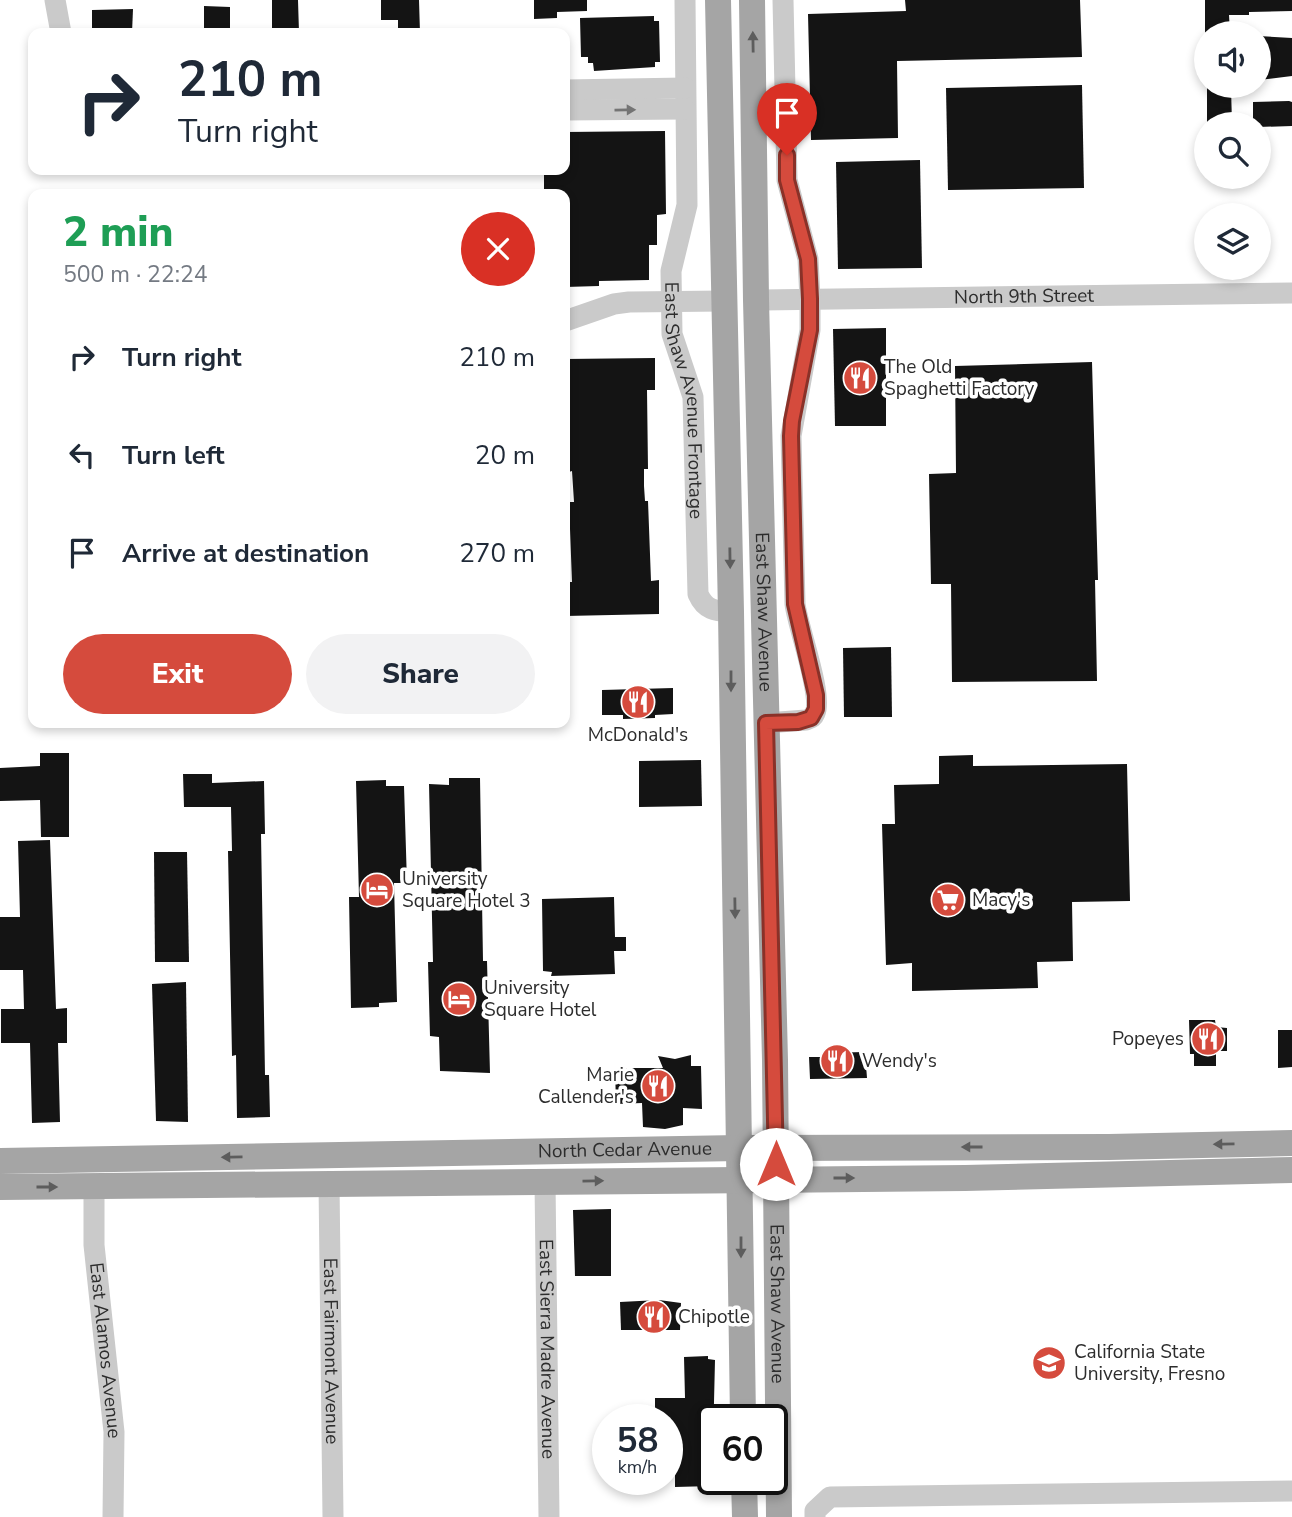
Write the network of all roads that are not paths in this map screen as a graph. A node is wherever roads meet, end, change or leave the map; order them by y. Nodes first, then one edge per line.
1 (55, 0) edge
2 (684, 0) edge
3 (752, 0) edge
4 (783, 0) edge
5 (718, 11) edge
6 (60, 28) edge
7 (570, 90) edge
8 (685, 99) junction
9 (570, 110) edge
10 (1292, 293) edge
11 (810, 299) junction
12 (756, 300) junction
13 (724, 301) junction
14 (671, 302) junction
15 (570, 319) edge
16 (764, 586) junction
17 (731, 612) junction
18 (766, 723) junction
19 (1292, 1143) edge
20 (1182, 1144) junction
21 (1109, 1147) junction
22 (739, 1148) junction
23 (776, 1148) junction
24 (514, 1152) junction
25 (402, 1154) junction
26 (331, 1157) junction
27 (0, 1161) edge
28 (1292, 1170) edge
29 (1125, 1173) junction
30 (965, 1178) junction
31 (740, 1179) junction
32 (776, 1179) junction
33 (545, 1181) junction
34 (329, 1183) junction
35 (379, 1183) junction
36 (281, 1184) junction
37 (94, 1186) junction
38 (0, 1187) edge
39 (743, 1404) edge
40 (1292, 1491) edge
41 (744, 1495) edge
42 (113, 1517) edge
43 (333, 1517) edge
44 (549, 1517) edge
45 (745, 1517) edge
46 (779, 1517) edge
47 (815, 1517) edge

1 - 6 street
2 - 8 street, East Shaw Avenue Frontage
12 -> 3 main road, East Shaw Avenue
4 - 11 street
5 - 12 main road
5 - 13 main road, East Shaw Avenue
7 - 8 street
9 -> 8 street
8 - 14 street, East Shaw Avenue Frontage
10 - 11 street, North 9th Street
11 - 12 street, North 9th Street
11 - 18 street
12 - 16 main road, East Shaw Avenue
13 - 14 street
13 - 16 main road
13 -> 17 main road, East Shaw Avenue
14 - 15 street
14 - 17 street, East Shaw Avenue Frontage
16 - 18 main road, East Shaw Avenue
17 -> 22 main road, East Shaw Avenue
18 - 23 main road, East Shaw Avenue
19 -> 20 main road, North Cedar Avenue
20 - 21 main road, North Cedar Avenue
20 - 29 main road
21 -> 23 main road, North Cedar Avenue
21 - 30 main road
22 - 23 main road, North Cedar Avenue
22 - 24 main road, North Cedar Avenue
22 - 31 main road, East Shaw Avenue
23 - 32 main road, East Shaw Avenue
24 - 25 main road, North Cedar Avenue
24 - 35 main road
25 - 26 main road, North Cedar Avenue
25 - 34 main road
26 -> 27 main road, North Cedar Avenue
26 - 36 main road
28 - 29 main road, North Cedar Avenue
29 - 30 main road, North Cedar Avenue
32 -> 30 main road, North Cedar Avenue
31 - 32 main road, North Cedar Avenue
33 -> 31 main road, North Cedar Avenue
31 -> 39 main road, East Shaw Avenue
32 - 46 main road, East Shaw Avenue
33 - 35 main road, North Cedar Avenue
33 - 44 street, East Sierra Madre Avenue
34 - 35 main road, North Cedar Avenue
34 - 36 main road, North Cedar Avenue
34 - 43 street, East Fairmont Avenue
36 - 37 main road, North Cedar Avenue
38 -> 37 main road, North Cedar Avenue
37 - 42 street, East Alamos Avenue
40 - 47 street
41 - 45 main road

